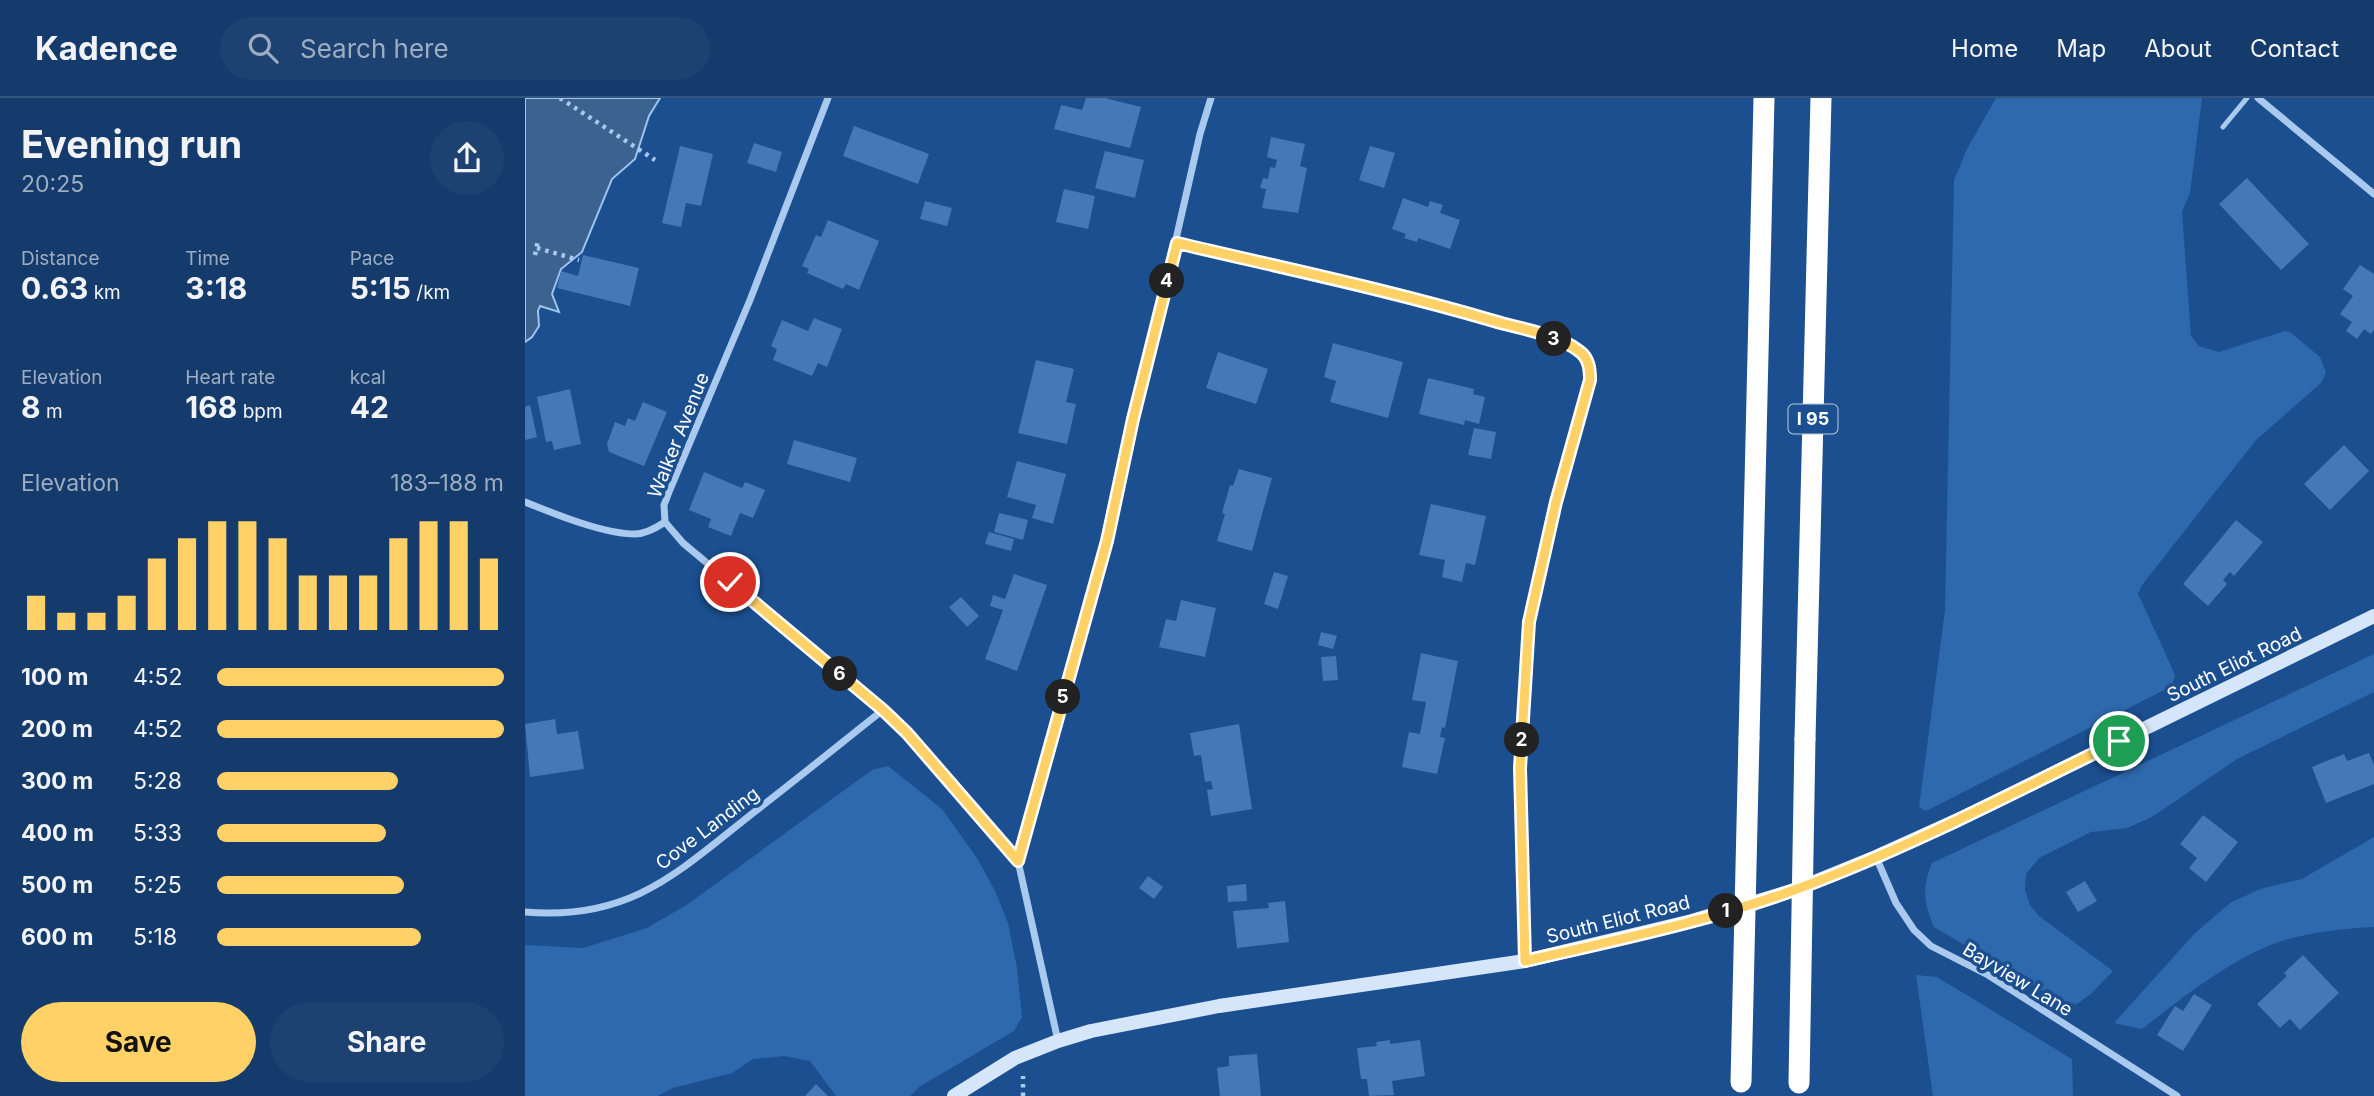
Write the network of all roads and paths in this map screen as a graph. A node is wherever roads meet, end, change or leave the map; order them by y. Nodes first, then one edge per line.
1 (560, 98) edge
2 (828, 98) edge
3 (1211, 98) edge
4 (1764, 98) edge
5 (1821, 98) edge
6 (2247, 98) edge
7 (2257, 98) edge
8 (2223, 127) dead end
9 (655, 160) dead end
10 (2374, 194) edge
11 (538, 240) dead end
12 (1177, 243) junction
13 (537, 248) junction
14 (535, 255) dead end
15 (579, 260) dead end
16 (525, 502) edge
17 (664, 522) junction
18 (2374, 617) edge
19 (883, 710) junction
20 (1875, 857) junction
21 (1018, 861) junction
22 (525, 912) edge
23 (1525, 961) junction
24 (1058, 1041) junction
25 (954, 1096) edge
26 (1741, 1096) edge
27 (1800, 1096) edge
28 (2177, 1096) edge

1 - 9 path
2 - 17 street, Walker Avenue
3 - 12 street
4 - 26 highway, bridge
5 - 27 highway, I 95, bridge
6 - 8 lane
7 - 10 street
11 - 13 path
12 - 21 street
12 - 23 street
13 - 14 path
13 - 15 path
16 - 17 street
17 - 19 street, Walker Avenue
18 - 20 main road, South Eliot Road
19 - 21 street, Walker Avenue
19 - 22 street, Cove Landing
20 - 23 main road, South Eliot Road
20 - 28 street, Bayview Lane
21 - 24 street
23 - 24 main road, South Eliot Road
24 - 25 main road, South Eliot Road

